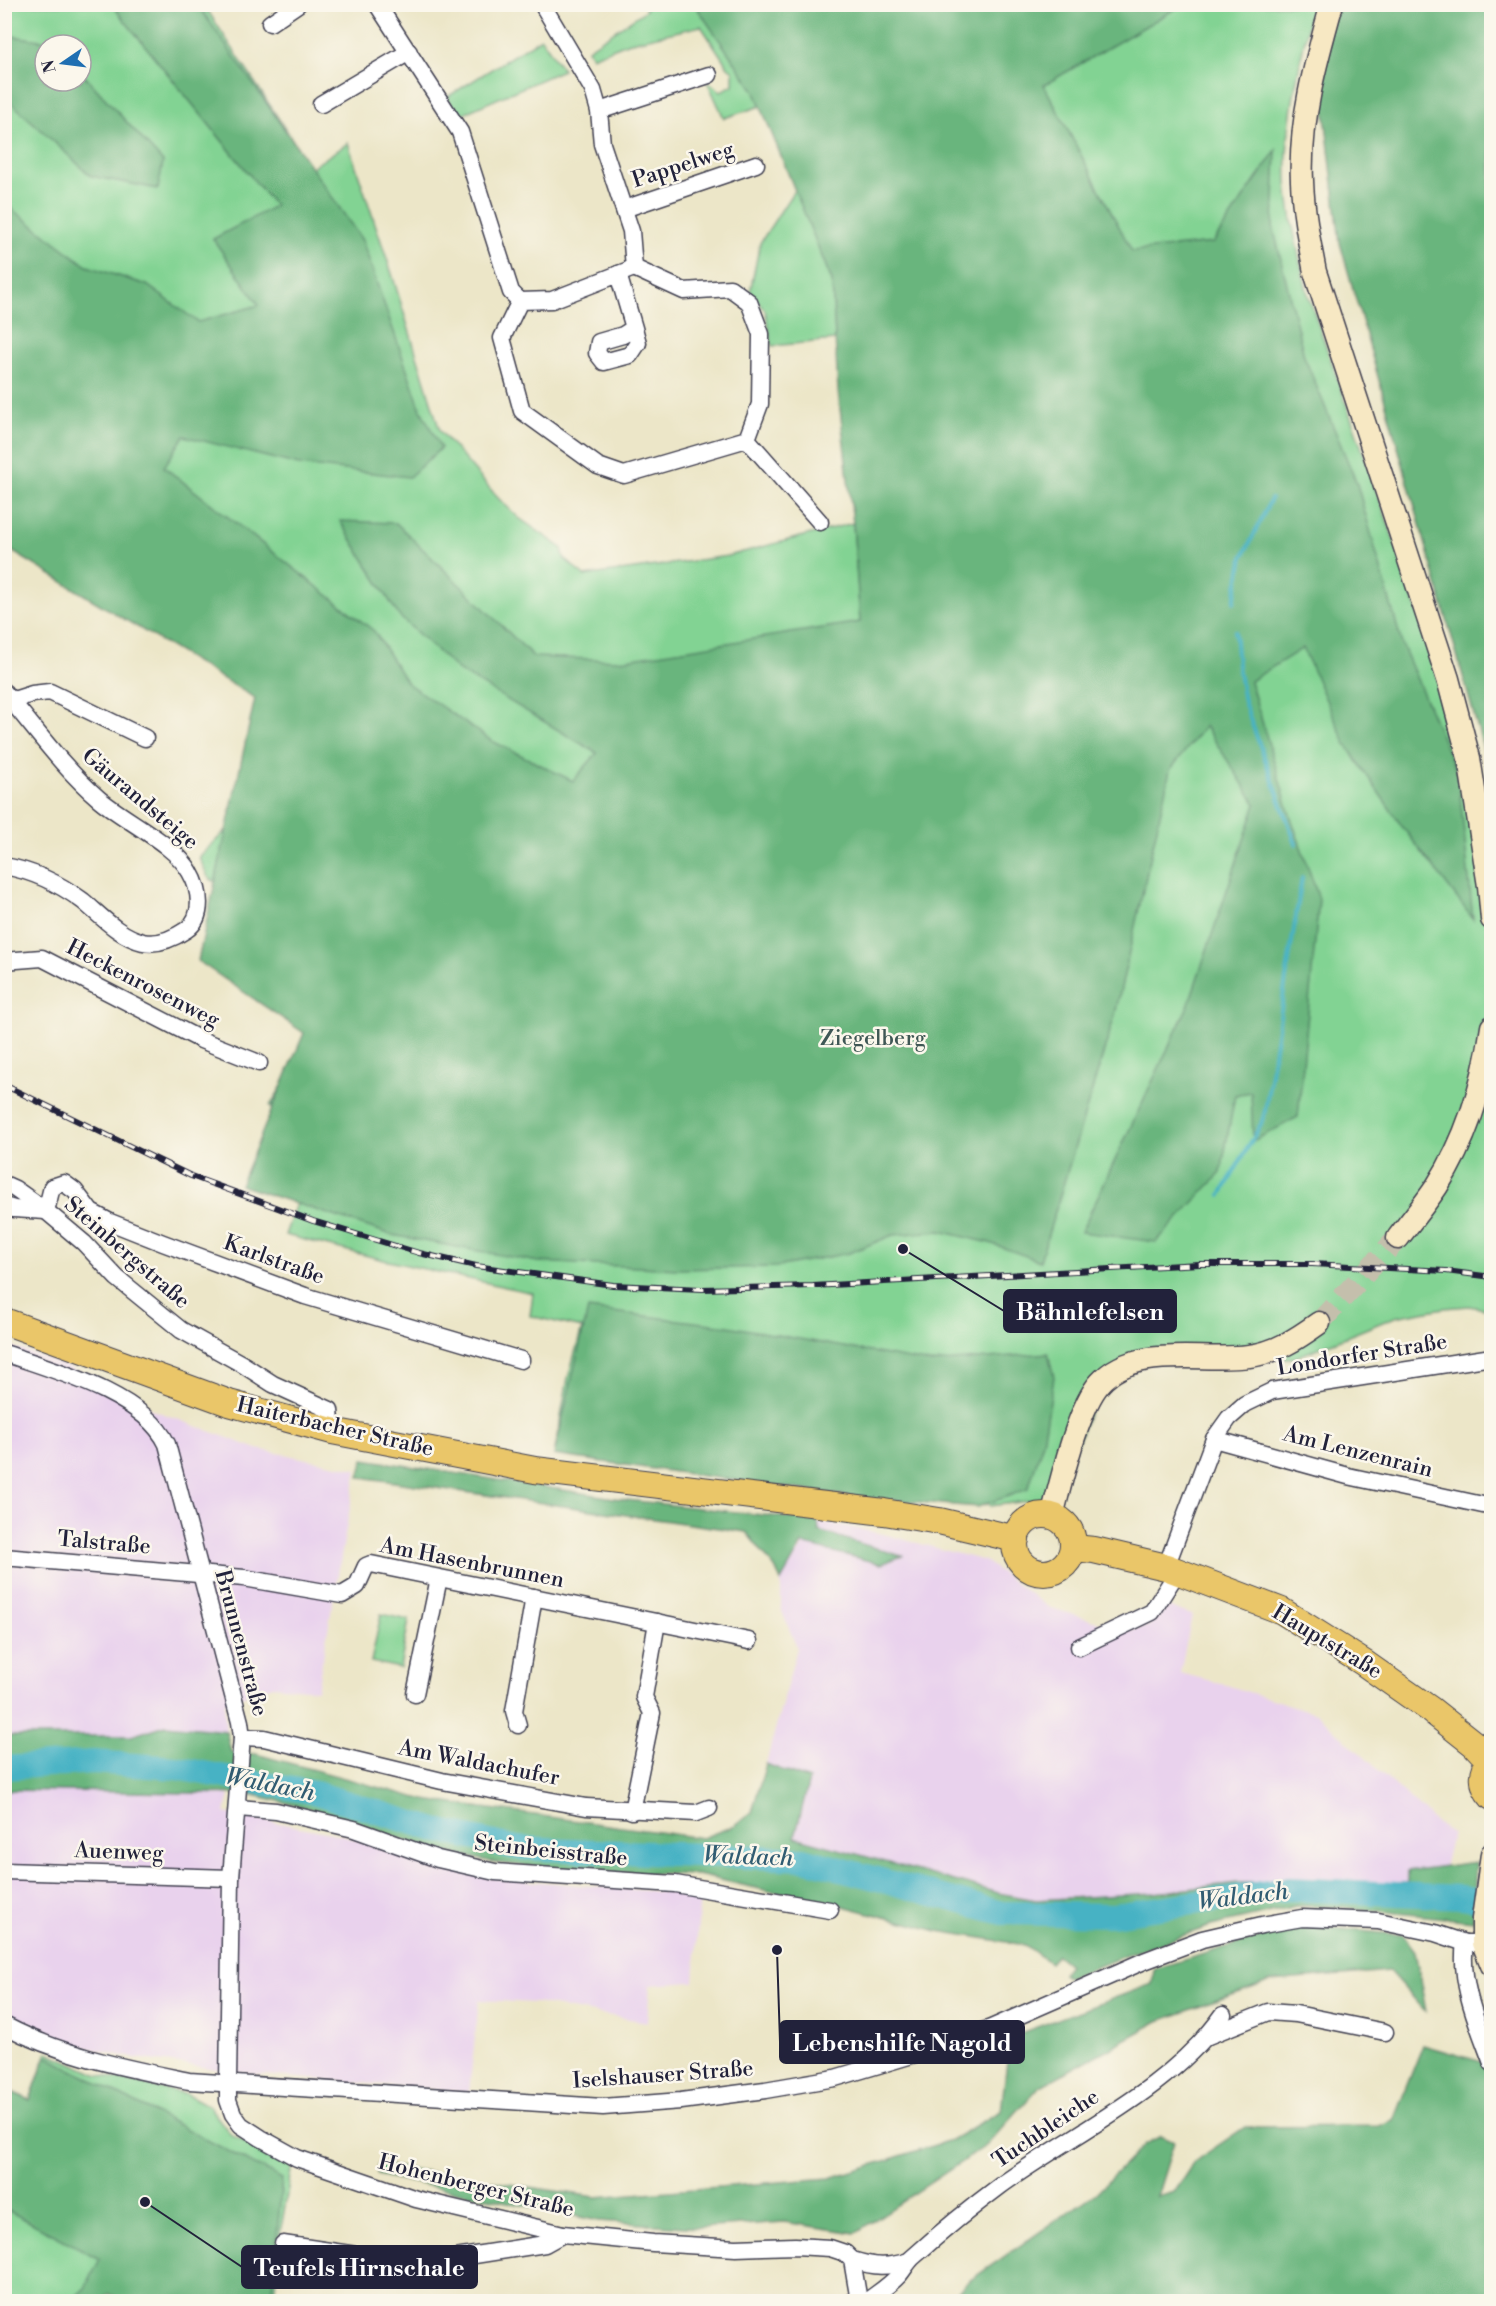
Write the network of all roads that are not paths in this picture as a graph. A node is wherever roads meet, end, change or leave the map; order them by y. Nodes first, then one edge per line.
1 (298, 4) edge
2 (377, 4) edge
3 (1332, 4) edge
4 (548, 7) edge
5 (270, 23) dead end
6 (409, 52) junction
7 (709, 75) dead end
8 (321, 104) dead end
9 (599, 111) junction
10 (756, 165) dead end
11 (624, 209) junction
12 (634, 268) junction
13 (618, 274) junction
14 (520, 301) junction
15 (634, 328) dead end
16 (747, 439) junction
17 (820, 522) dead end
18 (7, 698) edge
19 (145, 738) dead end
20 (4, 866) edge
21 (1491, 919) edge
22 (4, 961) edge
23 (1491, 1027) edge
24 (260, 1063) dead end
25 (4, 1184) edge
26 (4, 1206) edge
27 (46, 1211) junction
28 (1398, 1238) tunnel mouth
29 (4, 1321) edge
30 (1319, 1323) tunnel mouth
31 (4, 1353) edge
32 (1491, 1357) edge
33 (520, 1360) dead end
34 (1472, 1360) junction
35 (1491, 1369) edge
36 (332, 1431) junction
37 (1214, 1439) junction
38 (1491, 1507) edge
39 (1052, 1516) junction
40 (1016, 1539) junction
41 (1074, 1548) junction
42 (4, 1557) edge
43 (1172, 1569) junction
44 (200, 1574) junction
45 (439, 1578) junction
46 (534, 1597) junction
47 (657, 1622) junction
48 (749, 1641) dead end
49 (1080, 1647) dead end
50 (415, 1694) dead end
51 (518, 1725) dead end
52 (242, 1744) junction
53 (1490, 1759) edge
54 (1491, 1797) edge
55 (238, 1799) junction
56 (709, 1808) dead end
57 (632, 1811) junction
58 (1491, 1854) edge
59 (4, 1870) edge
60 (231, 1878) junction
61 (830, 1910) dead end
62 (1474, 1943) junction
63 (1491, 1965) edge
64 (1223, 2015) dead end
65 (4, 2025) edge
66 (1385, 2032) dead end
67 (1208, 2036) junction
68 (1491, 2063) edge
69 (228, 2084) junction
70 (563, 2234) junction
71 (283, 2244) dead end
72 (852, 2260) junction
73 (909, 2261) junction
74 (854, 2301) edge
75 (866, 2301) edge

1 - 5 street
2 - 6 street
3 - 21 street
4 - 9 street
6 - 8 street
6 - 14 street
7 - 9 street
9 - 11 street
10 - 11 street, Pappelweg
11 - 12 street
12 - 13 street
12 - 16 street
13 - 14 street
13 - 15 street
14 - 16 street
16 - 17 street
18 - 19 street
18 - 20 street, Gäurandsteige
22 - 24 street, Heckenrosenweg
23 - 28 street
25 - 27 street, Steinbergstraße
26 - 27 street
27 - 33 street, Karlstraße
27 - 36 street, Steinbergstraße
29 - 36 main road, Haiterbacher Straße
30 - 39 street
31 - 44 street, Brunnenstraße
32 - 34 street, Londorfer Straße
34 - 35 street
34 - 37 street, Londorfer Straße
36 - 40 main road, Haiterbacher Straße
37 - 38 street, Am Lenzenrain
37 - 43 street, Londorfer Straße
39 - 40 main road
39 - 41 main road
40 - 41 main road
41 - 43 main road, Hauptstraße
42 - 44 street, Talstraße
43 - 49 street, Londorfer Straße
43 - 53 main road, Hauptstraße
44 - 45 street, Am Hasenbrunnen
44 - 52 street, Brunnenstraße
45 - 46 street, Am Hasenbrunnen
45 - 50 street
46 - 47 street, Am Hasenbrunnen
46 - 51 street
47 - 48 street, Am Hasenbrunnen
47 - 57 street
52 - 55 street, Brunnenstraße
52 - 57 street, Am Waldachufer
53 - 54 main road
55 - 60 street, Brunnenstraße
55 - 61 street, Steinbeisstraße
56 - 57 street, Am Waldachufer
58 - 62 street
59 - 60 street, Auenweg
60 - 69 street, Brunnenstraße
62 - 63 street
62 - 68 street
62 - 69 street, Iselshauser Straße
64 - 67 street, Tuchbleiche
65 - 69 street, Iselshauser Straße
66 - 67 street, Tuchbleiche
67 - 73 street, Tuchbleiche
69 - 70 street, Hohenberger Straße
70 - 71 street
70 - 72 street, Hohenberger Straße
72 - 73 street
72 - 74 street
73 - 75 street, Tuchbleiche

